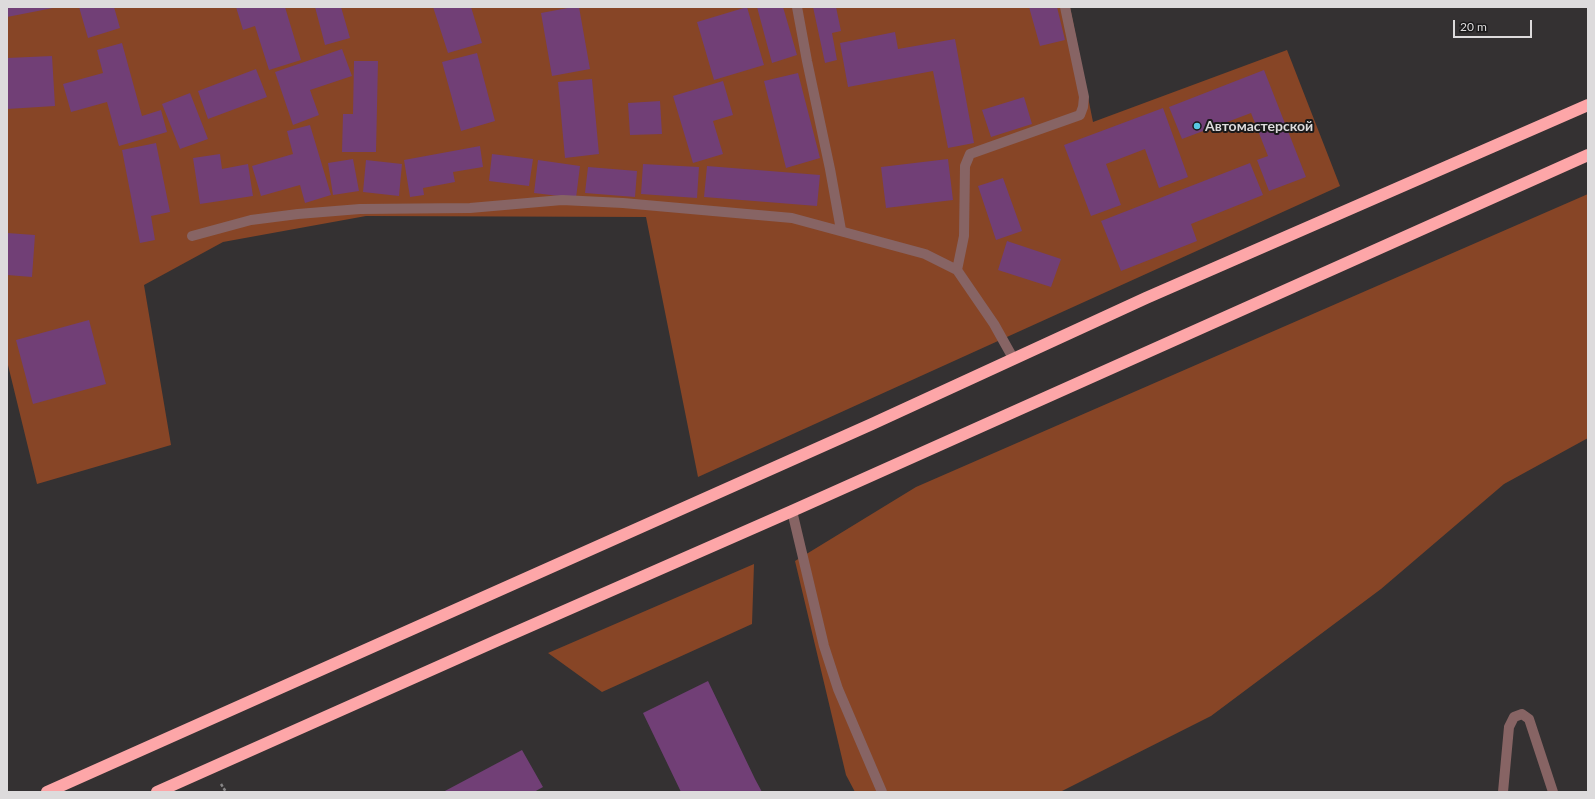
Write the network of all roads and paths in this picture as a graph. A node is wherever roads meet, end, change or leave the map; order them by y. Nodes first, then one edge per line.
1 (797, 7) edge
2 (1066, 7) edge
3 (1588, 105) edge
4 (1588, 155) edge
5 (841, 230) junction
6 (192, 236) dead end
7 (957, 270) junction
8 (1013, 358) junction
9 (792, 511) junction
10 (47, 792) edge
11 (157, 792) edge
12 (882, 792) edge
13 (1503, 792) edge
14 (1553, 792) edge

1 - 5 lane
2 - 7 lane
3 - 8 highway
4 - 9 highway
5 - 6 lane
5 - 7 lane
7 - 8 lane
8 - 10 highway
9 - 11 highway
9 - 12 lane
13 - 14 lane

